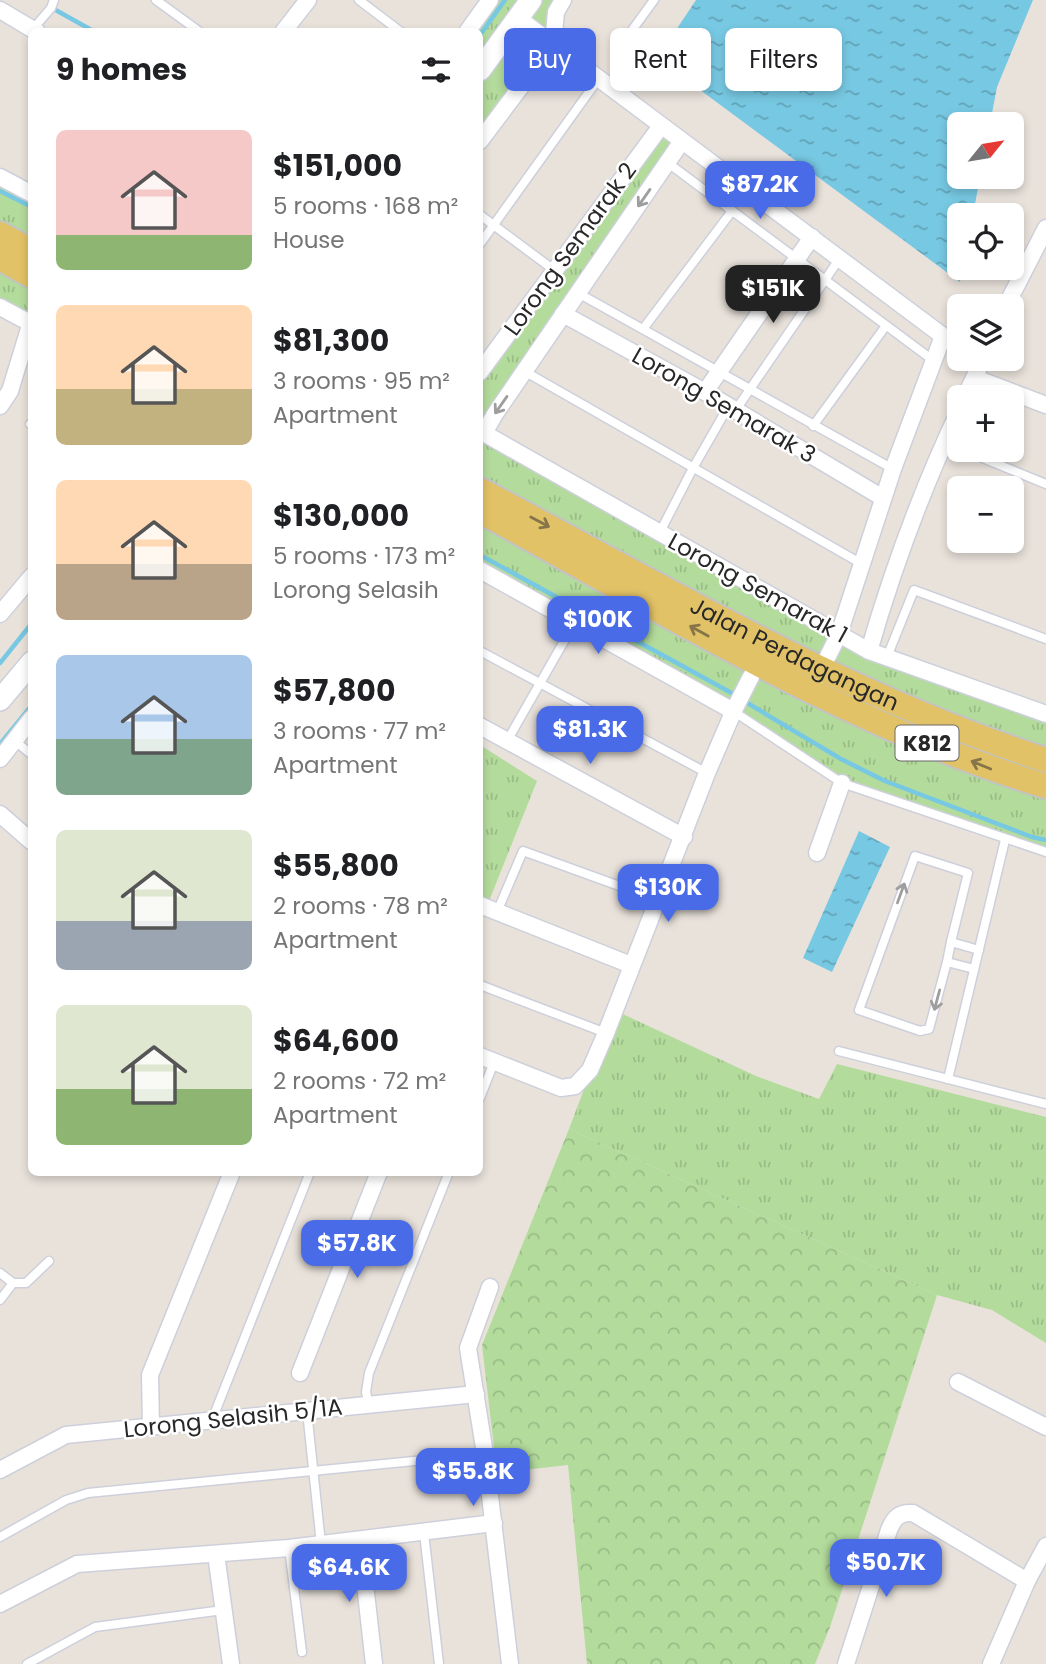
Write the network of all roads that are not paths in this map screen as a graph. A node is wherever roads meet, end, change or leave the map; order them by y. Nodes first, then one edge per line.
1 (54, 0) edge
2 (156, 0) edge
3 (309, 0) edge
4 (359, 0) edge
5 (490, 0) edge
6 (531, 0) edge
7 (563, 0) edge
8 (654, 0) edge
9 (0, 10) edge
10 (518, 18) junction
11 (32, 28) edge
12 (36, 28) edge
13 (194, 28) edge
14 (287, 28) edge
15 (396, 28) edge
16 (470, 28) edge
17 (531, 28) edge
18 (554, 28) edge
19 (634, 28) edge
20 (483, 66) edge
21 (596, 76) edge
22 (599, 78) junction
23 (518, 91) edge
24 (662, 126) junction
25 (483, 137) edge
26 (682, 141) junction
27 (668, 163) junction
28 (0, 177) edge
29 (28, 192) edge
30 (732, 211) junction
31 (483, 217) edge
32 (494, 225) junction
33 (1046, 228) edge
34 (0, 234) edge
35 (812, 237) junction
36 (483, 240) edge
37 (1042, 246) edge
38 (28, 249) edge
39 (840, 257) junction
40 (0, 258) edge
41 (796, 260) junction
42 (554, 270) junction
43 (28, 273) edge
44 (823, 281) junction
45 (578, 293) junction
46 (1013, 294) edge
47 (0, 307) edge
48 (563, 314) junction
49 (28, 320) edge
50 (885, 327) junction
51 (28, 329) edge
52 (643, 330) junction
53 (934, 361) junction
54 (483, 368) edge
55 (524, 371) junction
56 (978, 371) edge
57 (718, 372) junction
58 (975, 378) junction
59 (971, 385) edge
60 (5, 389) edge
61 (749, 390) junction
62 (705, 392) junction
63 (1046, 405) edge
64 (0, 406) edge
65 (731, 409) junction
66 (813, 426) junction
67 (483, 431) edge
68 (483, 433) edge
69 (947, 456) edge
70 (994, 462) edge
71 (692, 468) junction
72 (893, 469) junction
73 (1046, 484) edge
74 (483, 492) edge
75 (883, 498) junction
76 (483, 513) edge
77 (660, 533) junction
78 (862, 565) junction
79 (483, 572) edge
80 (28, 581) edge
81 (0, 614) edge
82 (575, 622) junction
83 (839, 634) junction
84 (1046, 639) edge
85 (869, 651) junction
86 (483, 653) edge
87 (887, 657) junction
88 (28, 667) edge
89 (753, 672) junction
90 (816, 679) junction
91 (539, 684) junction
92 (0, 700) edge
93 (733, 711) junction
94 (1046, 714) edge
95 (28, 723) edge
96 (483, 728) edge
97 (14, 740) junction
98 (506, 741) junction
99 (28, 752) edge
100 (0, 759) edge
101 (1046, 760) edge
102 (707, 773) junction
103 (842, 783) junction
104 (1046, 786) edge
105 (0, 814) edge
106 (684, 837) junction
107 (28, 838) edge
108 (1005, 840) junction
109 (1046, 852) edge
110 (817, 853) dead end
111 (658, 900) junction
112 (483, 906) edge
113 (497, 912) junction
114 (951, 942) junction
115 (979, 950) junction
116 (947, 962) junction
117 (631, 965) junction
118 (974, 969) junction
119 (483, 986) edge
120 (606, 1033) junction
121 (839, 1051) dead end
122 (487, 1059) edge
123 (948, 1079) junction
124 (483, 1081) edge
125 (1046, 1104) edge
126 (230, 1176) edge
127 (308, 1176) edge
128 (377, 1176) edge
129 (447, 1176) edge
130 (49, 1261) dead end
131 (0, 1273) edge
132 (13, 1283) junction
133 (490, 1287) dead end
134 (0, 1300) edge
135 (300, 1373) dead end
136 (958, 1382) dead end
137 (476, 1394) junction
138 (369, 1405) junction
139 (307, 1411) junction
140 (212, 1420) junction
141 (151, 1426) junction
142 (1046, 1427) edge
143 (485, 1454) junction
144 (0, 1470) edge
145 (314, 1471) junction
146 (494, 1523) junction
147 (424, 1533) junction
148 (0, 1538) edge
149 (360, 1540) junction
150 (321, 1544) junction
151 (1046, 1546) edge
152 (289, 1548) junction
153 (216, 1555) junction
154 (1027, 1581) junction
155 (0, 1604) edge
156 (223, 1609) junction
157 (302, 1652) dead end
158 (27, 1664) edge
159 (231, 1664) edge
160 (374, 1664) edge
161 (439, 1664) edge
162 (510, 1664) edge
163 (846, 1664) edge
164 (991, 1664) edge

1 - 12 lane
2 - 13 lane
3 - 14 street
4 - 15 lane
5 - 16 street
6 - 10 street
7 - 18 street
8 - 19 lane
9 - 11 street
10 - 17 street
10 - 20 street
21 - 22 street
22 - 24 street
22 - 32 lane
23 - 25 street
24 - 26 street
24 - 42 street, Lorong Semarak 2
26 - 27 street, Lorong Semarak 1
26 - 35 street
27 - 30 lane
27 -> 45 street, Lorong Semarak 1
28 - 29 street
30 - 41 lane
30 - 52 lane
31 - 32 lane
32 - 36 lane
32 - 42 lane
33 - 37 street
34 - 38 main road
35 - 39 street
35 - 41 street
37 - 46 street
39 - 44 lane
39 - 53 street
40 - 43 main road
41 - 44 lane
41 - 57 street
42 - 54 street, Lorong Semarak 2
44 - 50 lane
44 - 61 lane
45 - 48 street, Lorong Semarak 1
45 - 52 lane
47 - 49 street
48 - 55 street, Lorong Semarak 1
48 - 62 street, Lorong Semarak 3
50 - 53 lane
50 - 66 lane
51 - 60 street
52 - 57 lane
53 - 72 street
55 -> 67 street, Lorong Semarak 1
55 - 71 lane
56 - 58 street
57 - 61 lane
57 - 62 street
58 - 59 street
58 - 63 street
60 - 64 street
61 - 65 lane
61 - 66 lane
62 - 65 street, Lorong Semarak 3
65 - 71 lane
65 - 75 street, Lorong Semarak 3
66 - 72 lane
68 - 77 street, Lorong Semarak 1
69 - 85 street
70 - 73 lane
71 - 77 lane
71 - 78 lane
72 - 75 street
74 -> 90 main road, Jalan Perdagangan / K812
75 - 78 street
89 -> 76 main road, Jalan Perdagangan / K812
77 - 83 street, Lorong Semarak 1
78 - 83 street
79 - 82 street
80 - 81 street
82 - 91 lane
82 - 93 street
83 - 85 street, Lorong Semarak 1
83 - 90 street
84 - 87 lane
85 - 87 street, Lorong Semarak 1
86 - 91 lane
87 - 94 street, Lorong Semarak 1
88 - 92 street
89 - 90 main road, Jalan Perdagangan / K812
89 - 93 street
90 - 101 main road, Jalan Perdagangan / K812
104 -> 90 main road, Jalan Perdagangan / K812
91 - 98 lane
91 - 102 lane
93 - 102 street
93 - 103 lane
95 - 97 street
96 - 98 street
97 - 99 lane
97 - 100 street
98 - 106 street
102 - 106 street
103 - 108 lane
103 - 110 street
105 - 107 street
106 - 111 street
108 - 109 lane
108 - 115 lane
111 - 113 lane
111 - 117 street
112 - 113 street
113 - 117 street
114 - 115 lane
114 - 116 lane
116 -> 114 lane
115 - 118 lane
116 - 118 lane
117 - 120 street
118 - 123 lane
119 - 120 lane
120 - 122 street
121 - 123 lane
122 - 124 lane
123 - 125 lane
126 - 141 street
127 - 140 lane
128 - 135 street
129 - 138 lane
130 - 132 lane
131 - 132 lane
132 - 134 lane
133 - 137 street
136 - 142 street
137 - 138 street, Lorong Selasih 5/1A
137 - 143 street
138 - 139 street, Lorong Selasih 5/1A
139 - 140 street, Lorong Selasih 5/1A
139 - 145 lane
140 - 141 street, Lorong Selasih 5/1A
141 - 144 street, Lorong Selasih 5/1A
143 - 145 lane
143 - 146 street
145 - 148 lane
145 - 150 lane
146 - 147 street
146 - 162 street
147 - 149 street
147 - 161 lane
149 - 150 street
149 - 160 street
150 - 152 street
151 - 154 street
152 - 153 street
152 - 157 lane
153 - 155 street
153 - 156 street
154 - 163 street
154 - 164 street
156 - 158 lane
156 - 159 street

